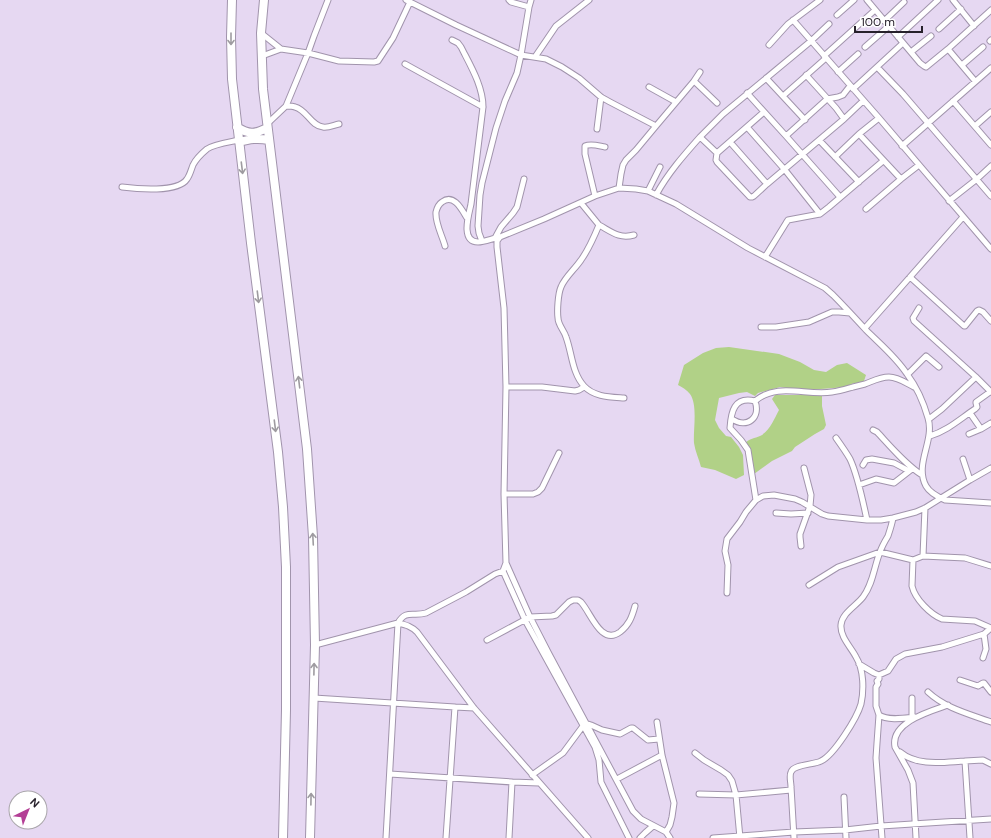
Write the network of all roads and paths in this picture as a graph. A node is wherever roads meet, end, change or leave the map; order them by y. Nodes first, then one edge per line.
1 (232, 0) edge
2 (264, 0) edge
3 (328, 0) edge
4 (509, 0) edge
5 (531, 0) edge
6 (589, 0) edge
7 (820, 0) edge
8 (854, 0) edge
9 (938, 0) edge
10 (953, 0) edge
11 (408, 1) edge
12 (869, 1) edge
13 (904, 2) dead end
14 (529, 7) junction
15 (961, 9) junction
16 (875, 10) junction
17 (991, 10) edge
18 (837, 15) dead end
19 (793, 20) junction
20 (884, 21) junction
21 (829, 24) dead end
22 (888, 26) junction
23 (974, 26) junction
24 (939, 29) dead end
25 (261, 33) junction
26 (930, 36) dead end
27 (898, 37) junction
28 (452, 40) dead end
29 (811, 41) junction
30 (903, 43) junction
31 (769, 45) dead end
32 (865, 47) dead end
33 (983, 47) dead end
34 (281, 49) junction
35 (948, 49) junction
36 (911, 52) junction
37 (308, 53) junction
38 (858, 54) dead end
39 (521, 55) junction
40 (262, 56) junction
41 (534, 57) junction
42 (825, 57) junction
43 (405, 64) dead end
44 (962, 65) junction
45 (877, 67) junction
46 (991, 68) edge
47 (700, 72) dead end
48 (838, 72) junction
49 (806, 75) junction
50 (766, 78) junction
51 (694, 81) junction
52 (975, 81) junction
53 (649, 87) dead end
54 (852, 88) junction
55 (747, 93) junction
56 (783, 96) junction
57 (601, 97) junction
58 (827, 99) junction
59 (863, 101) junction
60 (953, 101) junction
61 (676, 102) junction
62 (717, 103) dead end
63 (286, 106) junction
64 (483, 107) junction
65 (764, 112) junction
66 (991, 112) edge
67 (879, 118) junction
68 (844, 119) junction
69 (805, 120) junction
70 (928, 123) junction
71 (339, 124) dead end
72 (267, 126) junction
73 (656, 126) junction
74 (975, 126) junction
75 (237, 127) junction
76 (747, 127) junction
77 (597, 129) dead end
78 (859, 134) junction
79 (786, 136) junction
80 (700, 137) junction
81 (269, 140) junction
82 (819, 140) junction
83 (239, 141) junction
84 (730, 142) junction
85 (991, 145) edge
86 (902, 146) junction
87 (605, 147) dead end
88 (717, 153) junction
89 (802, 155) junction
90 (835, 157) junction
91 (883, 161) junction
92 (919, 165) junction
93 (991, 166) edge
94 (660, 167) dead end
95 (785, 170) junction
96 (524, 178) dead end
97 (901, 179) junction
98 (977, 179) junction
99 (859, 182) junction
100 (767, 184) junction
101 (122, 187) dead end
102 (620, 188) junction
103 (648, 191) junction
104 (656, 195) junction
105 (595, 196) junction
106 (991, 196) edge
107 (840, 198) junction
108 (949, 201) junction
109 (581, 203) junction
110 (866, 209) dead end
111 (820, 214) junction
112 (963, 217) junction
113 (467, 218) junction
114 (599, 225) junction
115 (634, 235) dead end
116 (497, 238) junction
117 (482, 241) junction
118 (445, 246) dead end
119 (991, 249) edge
120 (765, 257) junction
121 (910, 277) junction
122 (919, 308) dead end
123 (850, 313) junction
124 (991, 321) edge
125 (761, 327) dead end
126 (864, 328) junction
127 (939, 367) dead end
128 (908, 374) junction
129 (976, 377) junction
130 (506, 386) junction
131 (584, 387) junction
132 (915, 387) junction
133 (991, 392) edge
134 (624, 398) dead end
135 (754, 400) junction
136 (970, 413) junction
137 (732, 419) junction
138 (929, 419) junction
139 (991, 423) edge
140 (981, 429) junction
141 (873, 430) dead end
142 (969, 434) dead end
143 (930, 436) junction
144 (836, 438) dead end
145 (559, 453) dead end
146 (963, 459) dead end
147 (863, 465) dead end
148 (804, 468) dead end
149 (991, 468) edge
150 (910, 470) junction
151 (922, 475) junction
152 (970, 480) junction
153 (858, 485) junction
154 (504, 494) junction
155 (940, 498) junction
156 (756, 500) junction
157 (991, 503) edge
158 (810, 506) junction
159 (925, 508) junction
160 (808, 512) junction
161 (776, 513) dead end
162 (893, 518) junction
163 (867, 520) junction
164 (801, 546) dead end
165 (880, 552) junction
166 (923, 556) junction
167 (913, 560) junction
168 (506, 563) junction
169 (991, 566) edge
170 (503, 571) junction
171 (809, 585) dead end
172 (727, 593) dead end
173 (635, 606) dead end
174 (530, 617) junction
175 (525, 620) junction
176 (398, 623) junction
177 (991, 628) edge
178 (984, 634) junction
179 (487, 640) dead end
180 (315, 645) junction
181 (983, 658) dead end
182 (859, 664) junction
183 (879, 675) junction
184 (960, 680) dead end
185 (928, 692) dead end
186 (991, 692) edge
187 (314, 698) junction
188 (912, 698) dead end
189 (394, 703) junction
190 (948, 705) junction
191 (455, 707) junction
192 (474, 708) junction
193 (879, 715) junction
194 (914, 717) junction
195 (657, 722) dead end
196 (991, 722) edge
197 (586, 725) junction
198 (659, 739) junction
199 (898, 750) junction
200 (695, 753) dead end
201 (662, 755) junction
202 (965, 761) junction
203 (991, 764) edge
204 (390, 774) junction
205 (532, 775) junction
206 (451, 779) junction
207 (617, 779) junction
208 (512, 782) junction
209 (539, 783) junction
210 (791, 790) junction
211 (699, 794) dead end
212 (736, 795) junction
213 (844, 797) dead end
214 (991, 819) edge
215 (969, 821) junction
216 (915, 825) junction
217 (653, 826) junction
218 (881, 826) junction
219 (846, 830) junction
220 (666, 832) junction
221 (794, 835) edge
222 (740, 837) edge
223 (283, 838) edge
224 (310, 838) edge
225 (386, 838) edge
226 (446, 838) edge
227 (509, 838) edge
228 (588, 838) edge
229 (629, 838) edge
230 (640, 838) edge
231 (670, 838) edge
232 (713, 838) edge
233 (846, 838) edge
234 (882, 838) edge
235 (916, 838) edge
236 (970, 838) edge

1 -> 75 highway
2 - 25 highway
3 - 37 street
4 - 14 street
5 - 14 street
6 - 41 street
7 - 19 street
8 - 18 street
9 - 27 street
10 - 15 street
11 - 37 street
11 - 39 street
12 - 16 street
13 - 20 street
14 - 39 street
15 - 23 street
15 - 24 street
16 - 20 street
16 - 42 street
17 - 23 street
19 - 29 street
19 - 31 street
20 - 22 street
21 - 29 street
22 - 27 street
22 - 32 street
23 - 35 street
25 - 34 street
25 - 40 highway
26 - 36 street
27 - 30 street
28 - 64 street
29 - 42 street
29 - 50 street
30 - 36 street
30 - 45 street
33 - 44 street
34 - 37 street
34 - 40 street
35 - 36 street
35 - 44 street
37 - 63 street
38 - 48 street
39 - 41 street
39 - 117 street
40 - 72 highway
41 - 57 street
42 - 48 street
42 - 49 street
43 - 64 street
44 - 52 street
45 - 54 street
45 - 70 street
46 - 52 street
47 - 51 street
48 - 54 street
49 - 56 street
49 - 58 street
50 - 55 street
50 - 56 street
51 - 61 street
51 - 62 street
52 - 60 street
53 - 61 street
54 - 58 street
54 - 59 street
55 - 65 street
55 - 80 street
56 - 69 street
57 - 73 street
57 - 77 street
58 - 68 street
58 - 69 street
59 - 67 street
59 - 68 street
60 - 70 street
60 - 74 street
61 - 73 street
63 - 71 street
63 - 72 street
64 - 113 street
65 - 76 street
65 - 79 street
66 - 74 street
67 - 78 street
67 - 86 street
68 - 82 street
69 - 79 street
70 - 86 street
70 - 98 street
72 - 75 highway
72 - 81 highway
73 - 102 street
74 - 85 street
75 - 83 highway
76 - 84 street
76 - 95 street
78 - 90 street
78 - 91 street
79 - 89 street
80 - 88 street
80 - 104 street
81 - 83 highway
180 -> 81 highway
82 - 89 street
82 - 90 street
83 - 101 street
83 -> 223 highway
84 - 88 street
84 - 100 street
86 - 92 street
87 - 105 street
88 - 100 street
89 - 95 street
89 - 107 street
90 - 99 street
91 - 97 street
91 - 99 street
92 - 97 street
92 - 108 street
93 - 98 street
94 - 103 street
95 - 100 street
95 - 111 street
96 - 116 street
97 - 110 street
98 - 106 street
98 - 108 street
99 - 107 street
102 - 103 street
102 - 105 street
103 - 104 street
104 - 120 street
105 - 109 street
107 - 111 street
108 - 112 street
109 - 114 street
109 - 116 street
111 - 120 street
112 - 119 street
112 - 121 street
113 - 117 street
113 - 118 street
114 - 115 street
114 - 131 street
116 - 117 street
116 - 130 street
120 - 123 street
121 - 124 street
121 - 126 street
122 - 129 street
123 - 125 street
123 - 126 street
126 - 128 street
127 - 128 street
128 - 132 street
129 - 133 street
129 - 138 street
130 - 131 street
130 - 154 street
131 - 134 street
132 - 135 street
132 - 138 street
133 - 136 street
135 - 137 street
135 - 137 street
136 - 140 street
136 - 143 street
137 - 156 street
138 - 143 street
139 - 140 street
140 - 142 street
141 - 150 street
143 - 151 street
144 - 153 street
145 - 154 street
146 - 152 street
147 - 150 street
148 - 158 street
149 - 152 street
150 - 151 street
150 - 153 street
151 - 155 street
152 - 155 street
153 - 163 street
154 - 168 street
155 - 157 street
155 - 159 street
156 - 158 street
156 - 172 street
158 - 160 street
158 - 163 street
159 - 162 street
159 - 166 street
160 - 161 street
160 - 164 street
162 - 163 street
162 - 165 street
165 - 167 street
165 - 171 street
165 - 182 street
166 - 167 street
166 - 169 street
167 - 177 street
168 - 170 street
168 - 174 street
170 - 175 street
170 - 176 street
173 - 174 street
174 - 175 street
174 - 197 street
175 - 179 street
175 - 197 street
176 - 180 street
176 - 189 street
176 - 192 street
177 - 178 street
178 - 181 street
178 - 183 street
187 -> 180 highway
182 - 183 street
182 - 210 street
183 - 193 street
184 - 186 street
185 - 190 street
187 - 189 street
224 -> 187 highway
188 - 194 street
189 - 191 street
189 - 204 street
190 - 194 street
190 - 196 street
191 - 192 street
191 - 206 street
192 - 205 street
193 - 194 street
193 - 218 street
194 - 199 street
195 - 198 street
197 - 198 street
197 - 205 street
197 - 207 street
197 - 229 street
198 - 201 street
199 - 202 street
199 - 216 street
200 - 212 street
201 - 207 street
201 - 220 street
202 - 203 street
202 - 215 street
204 - 206 street
204 - 225 street
205 - 209 street
206 - 208 street
206 - 226 street
207 - 217 street
208 - 209 street
208 - 227 street
209 - 228 street
210 - 212 street
210 - 221 street
211 - 212 street
212 - 222 street
213 - 219 street
214 - 215 street
215 - 216 street
215 - 236 street
216 - 218 street
216 - 235 street
217 - 220 street
217 - 230 street
218 - 219 street
218 - 234 street
219 - 221 street
219 - 233 street
220 - 231 street
221 - 222 street
222 - 232 street

